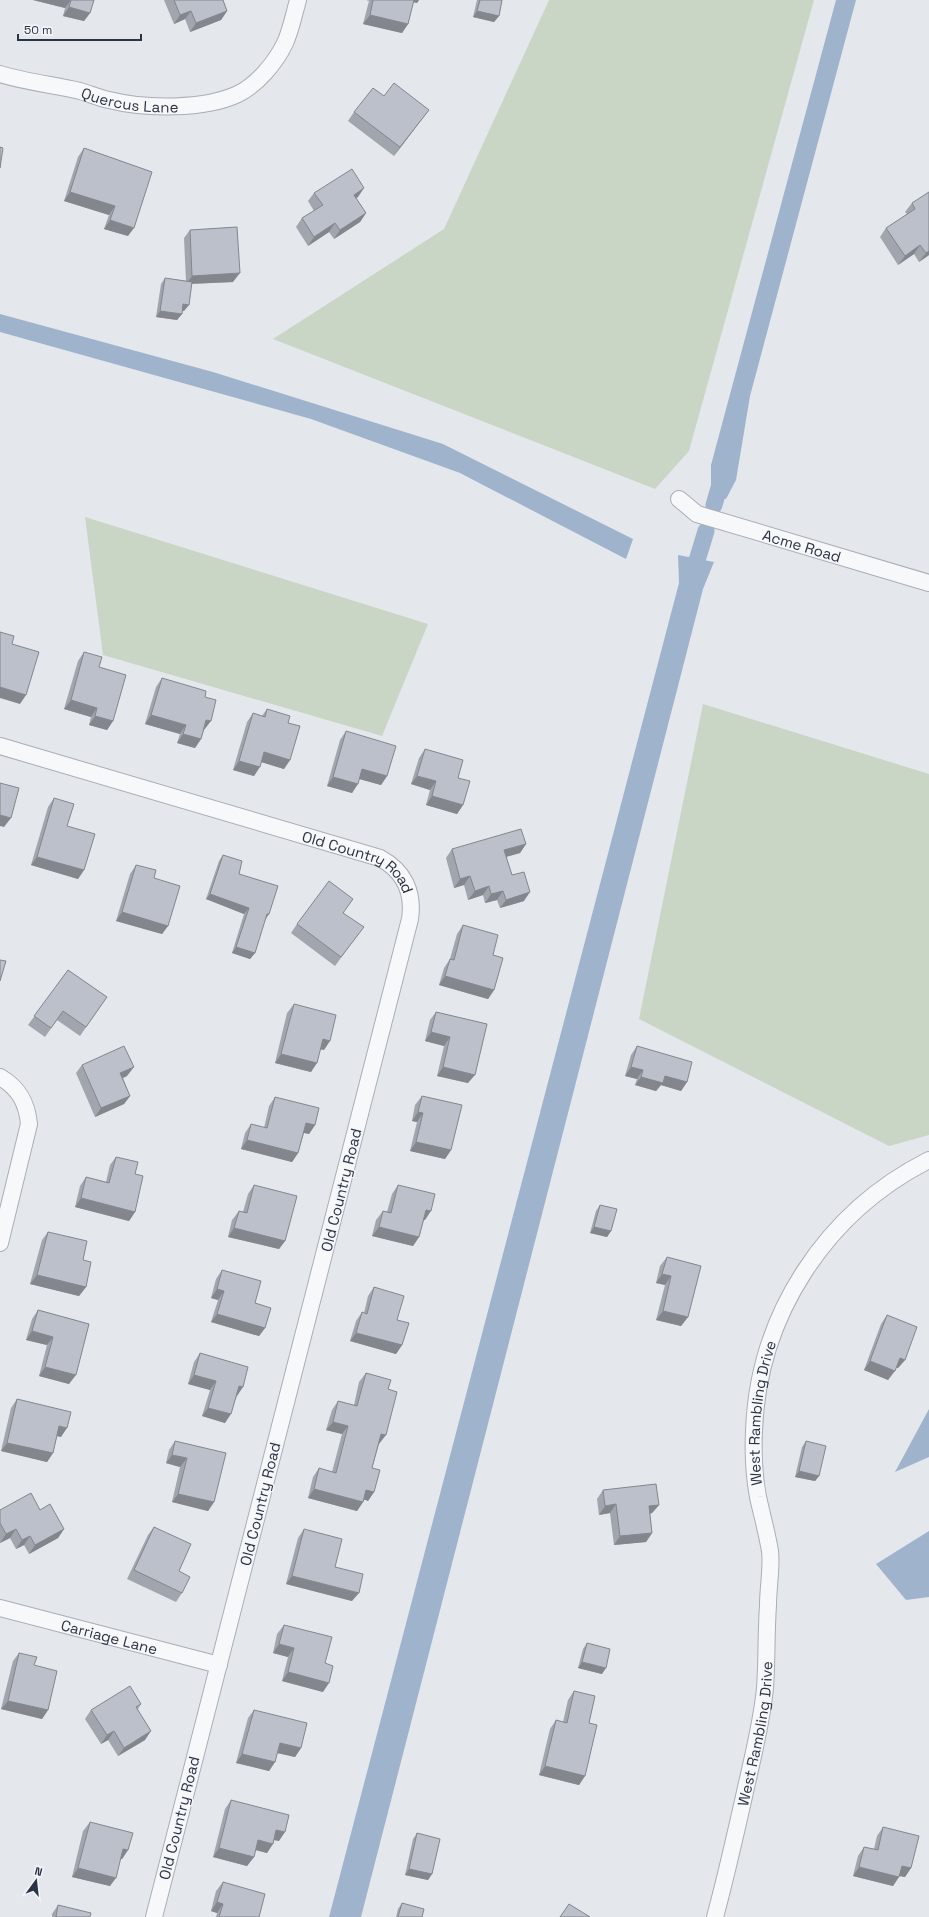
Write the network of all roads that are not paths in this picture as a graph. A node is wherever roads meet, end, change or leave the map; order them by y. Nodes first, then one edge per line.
1 (298, 0) edge
2 (0, 74) edge
3 (679, 499) dead end
4 (929, 584) edge
5 (0, 746) edge
6 (0, 1077) edge
7 (929, 1160) edge
8 (0, 1243) edge
9 (0, 1608) edge
10 (219, 1665) junction
11 (154, 1917) edge
12 (715, 1917) edge

1 - 2 street, Quercus Lane
3 - 4 street, Acme Road
5 - 10 street, Old Country Road
6 - 8 street
7 - 12 street, West Rambling Drive
9 - 10 street, Carriage Lane
10 - 11 street, Old Country Road

